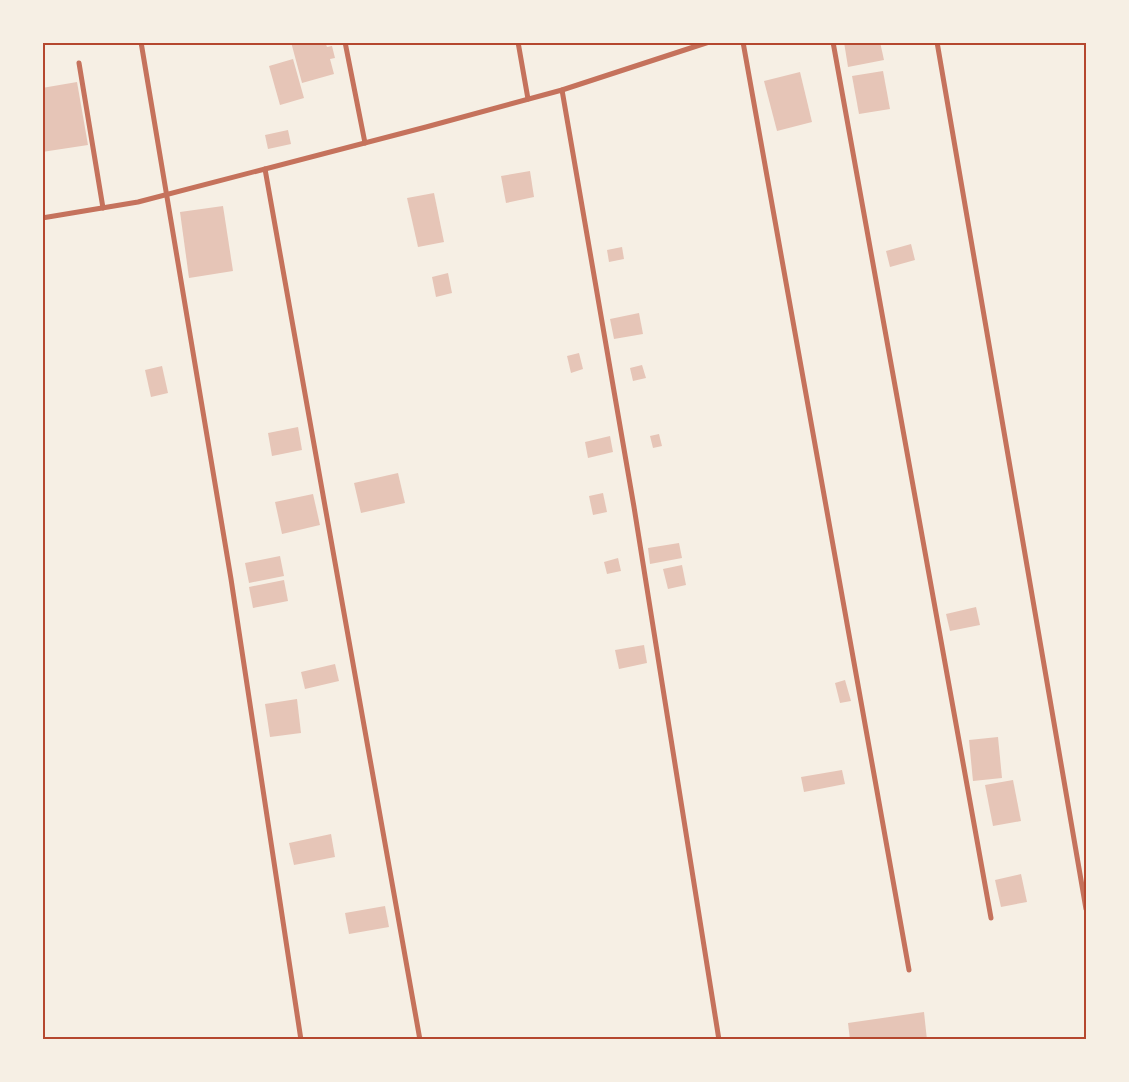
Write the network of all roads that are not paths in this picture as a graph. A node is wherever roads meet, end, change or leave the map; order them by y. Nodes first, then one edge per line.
1 (141, 42) edge
2 (345, 42) edge
3 (518, 42) edge
4 (709, 42) edge
5 (744, 42) edge
6 (832, 42) edge
7 (937, 42) edge
8 (79, 63) dead end
9 (562, 90) junction
10 (528, 99) junction
11 (365, 143) junction
12 (265, 169) junction
13 (168, 195) junction
14 (103, 208) junction
15 (42, 218) edge
16 (1086, 909) edge
17 (991, 918) dead end
18 (908, 970) dead end
19 (301, 1040) edge
20 (420, 1040) edge
21 (719, 1040) edge

1 - 13 street
2 - 11 street
3 - 10 street
4 - 9 street
5 - 18 street
6 - 17 street
7 - 16 street
8 - 14 street
9 - 10 street
9 - 21 street
10 - 11 street
11 - 12 street
12 - 13 street
12 - 20 street
13 - 14 street
13 - 19 street
14 - 15 street

